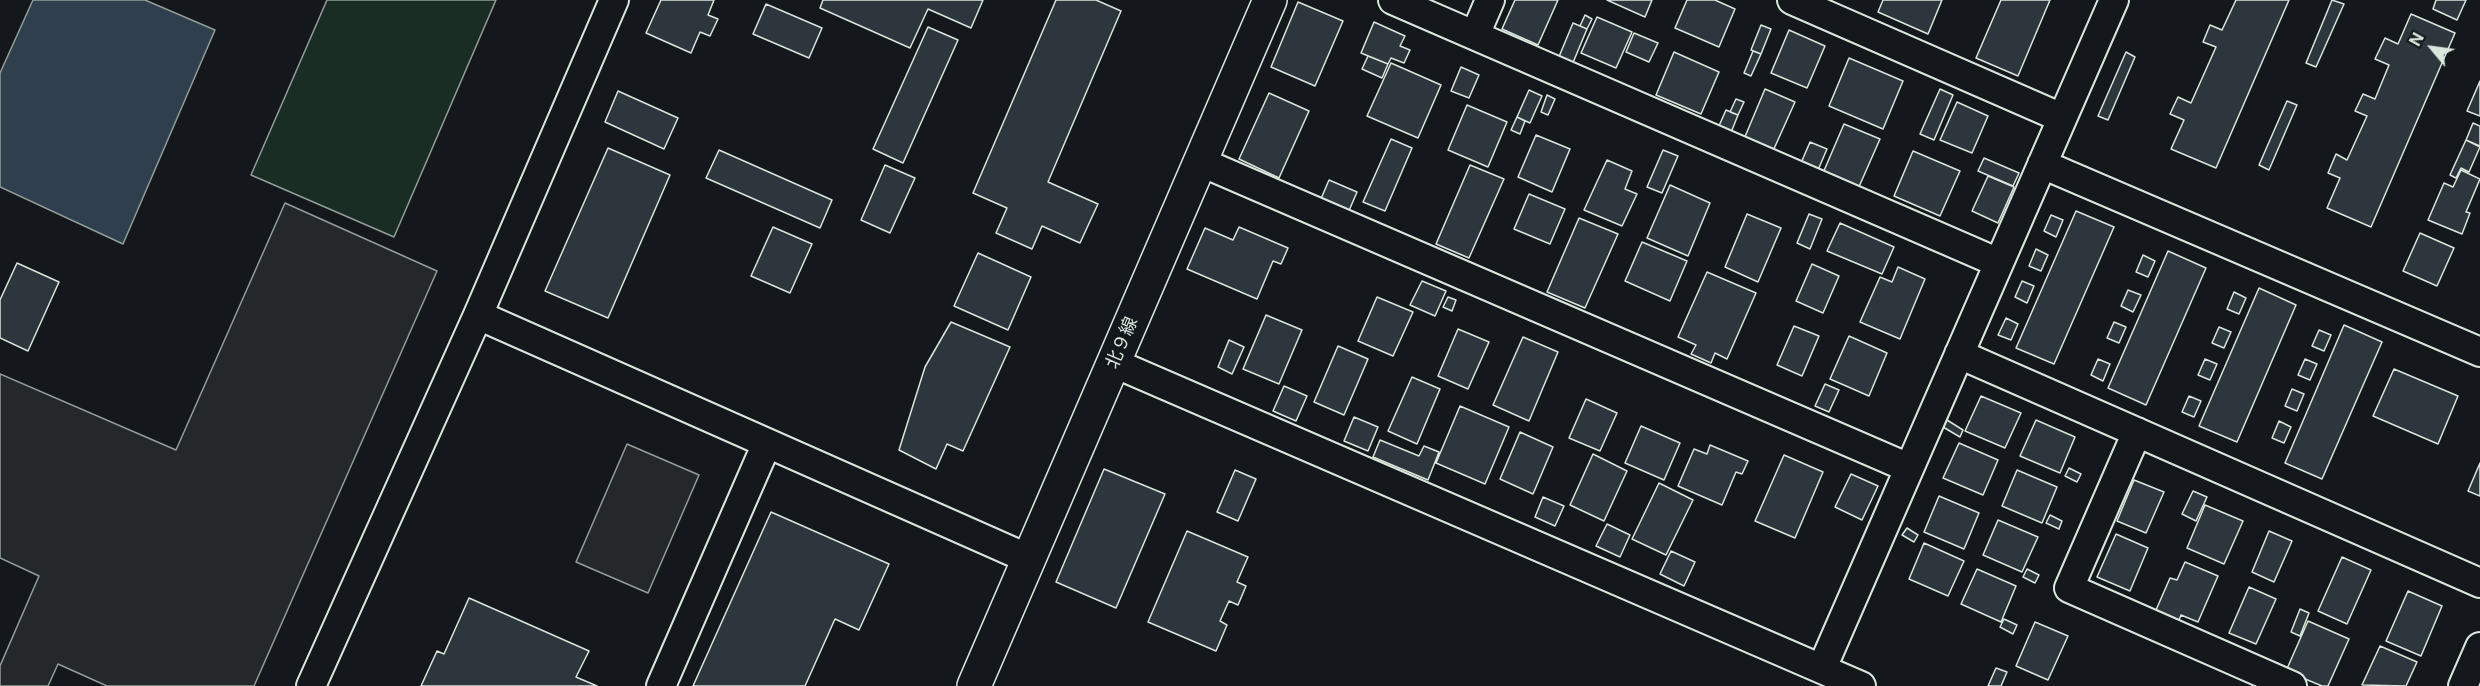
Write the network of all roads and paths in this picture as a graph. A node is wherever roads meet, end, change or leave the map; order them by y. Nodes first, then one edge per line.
1 (614, 0) edge
2 (1270, 0) edge
3 (1393, 0) edge
4 (1490, 0) edge
5 (1792, 0) edge
6 (2114, 0) edge
7 (1475, 36) junction
8 (2062, 118) junction
9 (1201, 162) junction
10 (2042, 164) junction
11 (1999, 263) junction
12 (478, 315) junction
13 (2480, 352) edge
14 (1959, 354) junction
15 (1114, 363) junction
16 (2137, 432) junction
17 (767, 443) junction
18 (1909, 468) junction
19 (1029, 559) junction
20 (2480, 583) edge
21 (2480, 647) edge
22 (1821, 668) junction
23 (311, 686) edge
24 (661, 686) edge
25 (974, 686) edge
26 (1861, 686) edge
27 (2292, 686) edge
28 (2463, 686) edge

1 - 12 street
2 - 9 street, 北９線
3 - 7 street
4 - 7 street
5 - 8 street
6 - 8 street
7 - 11 street
8 - 10 street
9 - 15 street, 北９線
9 - 18 street
10 - 11 street
10 - 13 street
11 - 14 street
12 - 17 street
12 - 23 street
14 - 16 street
14 - 18 street
15 - 19 street, 北９線
15 - 22 street
16 - 20 street
16 - 27 street
17 - 19 street
17 - 24 street
18 - 22 street
19 - 25 street, 北９線
21 - 28 street
22 - 26 street

